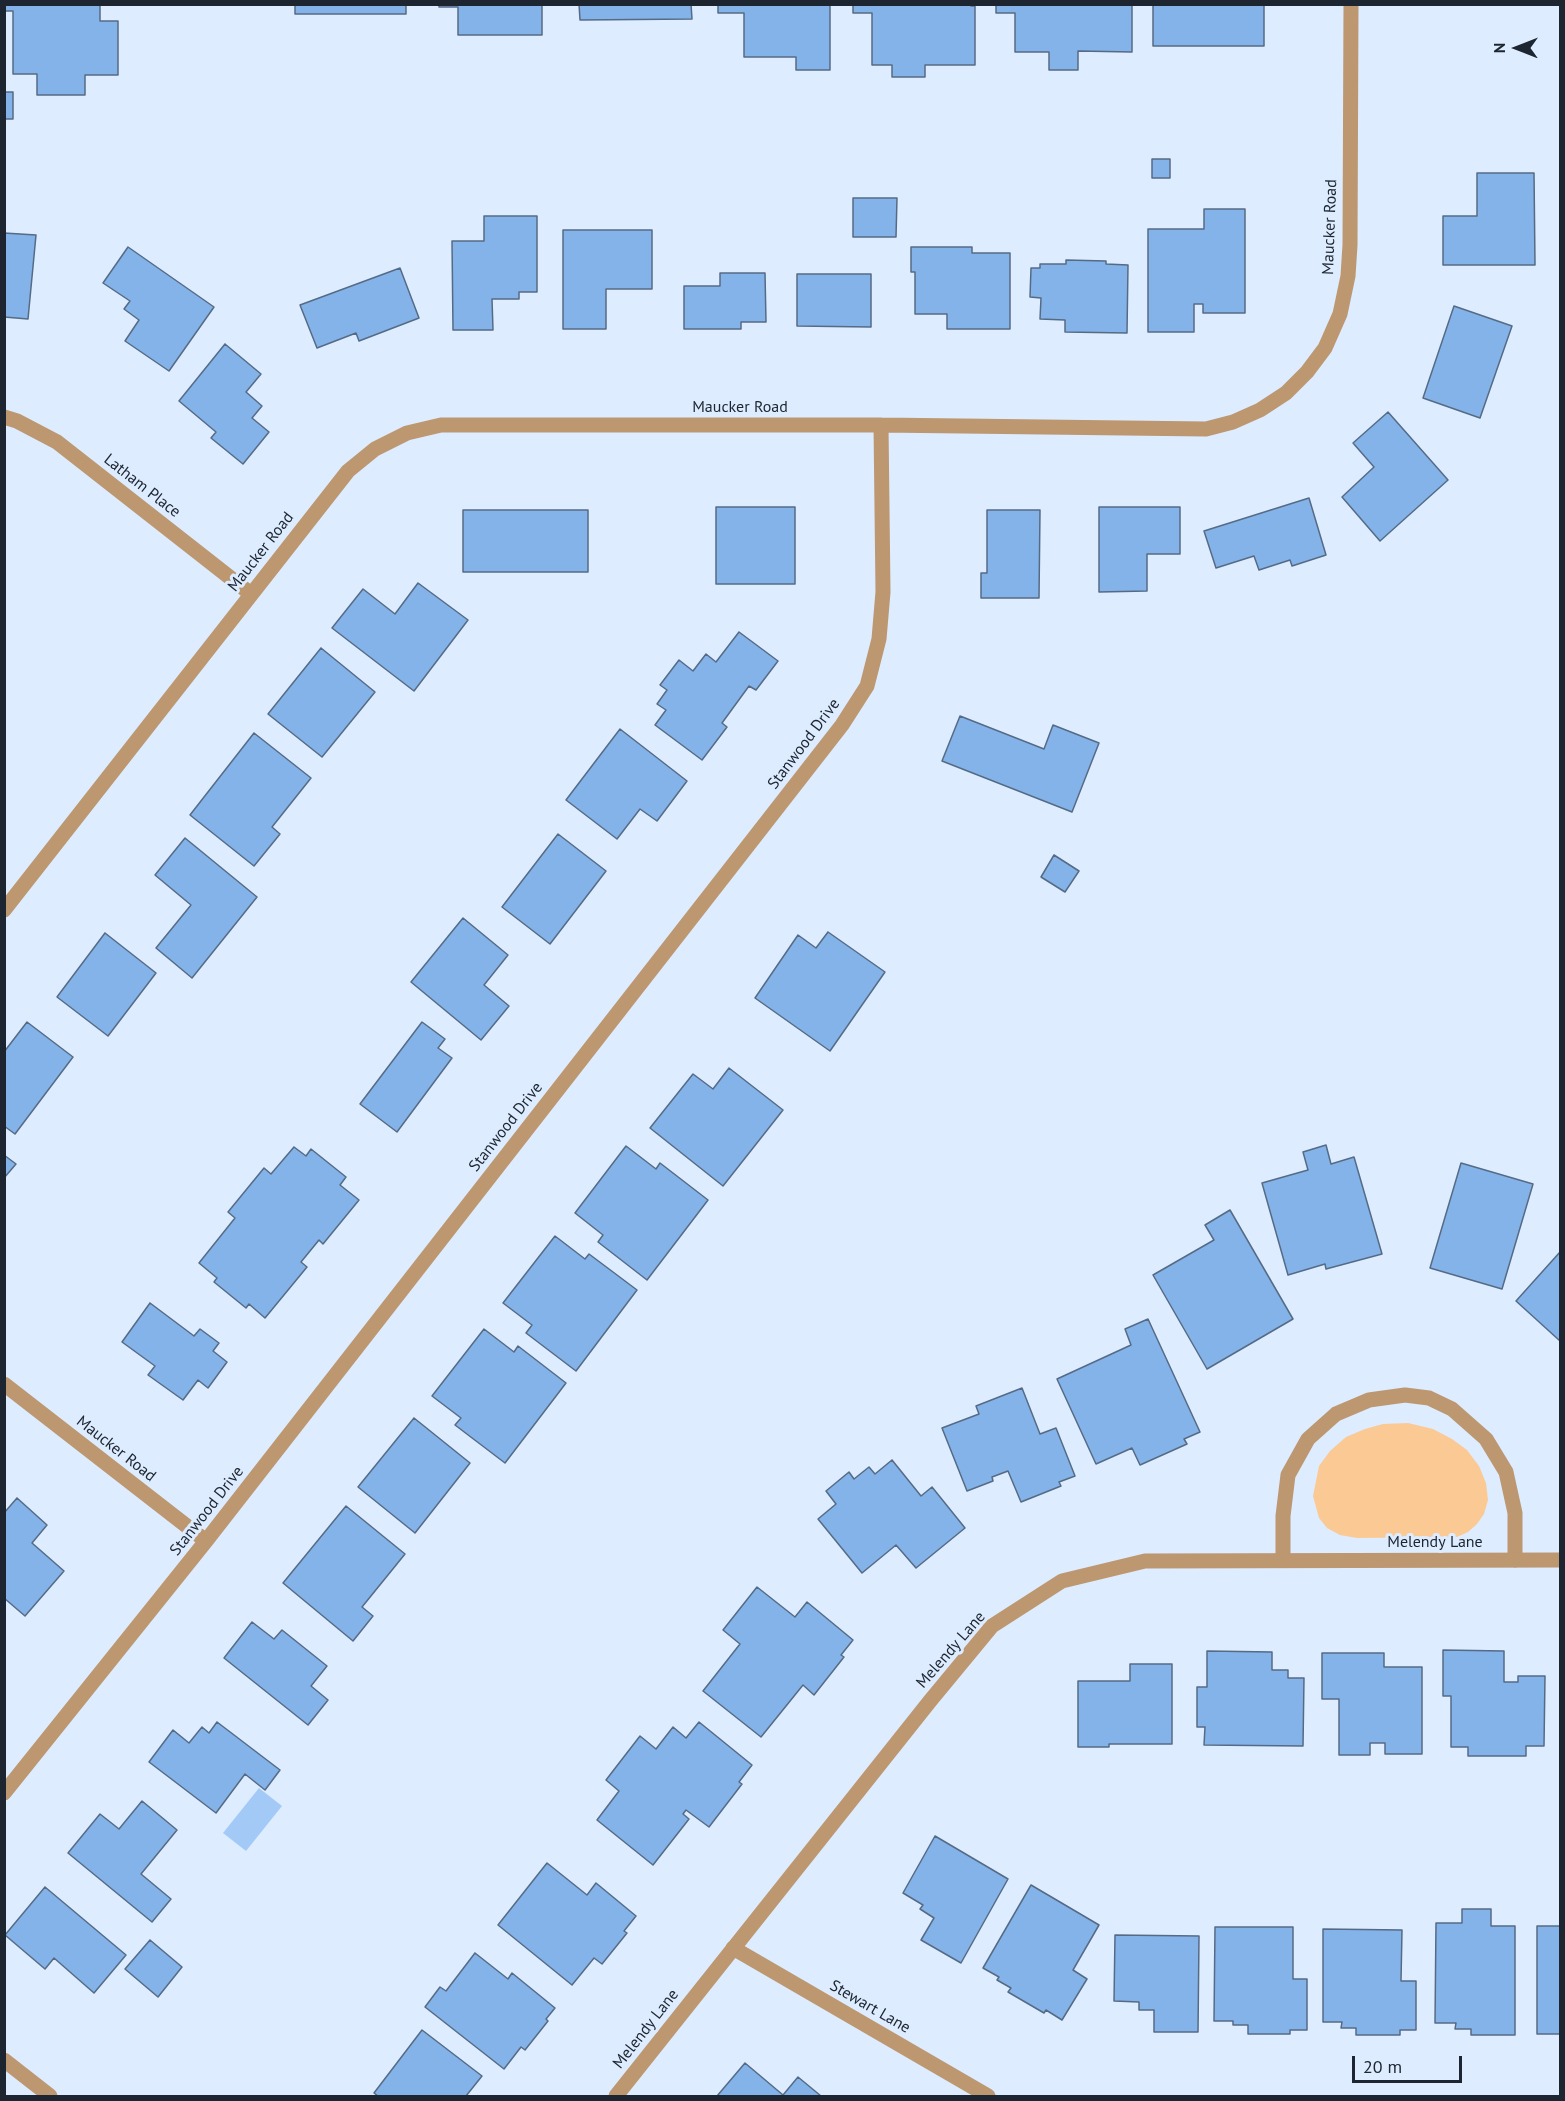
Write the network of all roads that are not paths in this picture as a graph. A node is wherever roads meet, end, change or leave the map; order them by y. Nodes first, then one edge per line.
1 (1351, 4) edge
2 (4, 417) edge
3 (881, 425) junction
4 (251, 594) junction
5 (4, 910) edge
6 (4, 1384) edge
7 (206, 1541) junction
8 (1283, 1560) junction
9 (1515, 1560) junction
10 (1560, 1560) edge
11 (4, 1793) edge
12 (734, 1948) junction
13 (4, 2060) edge
14 (50, 2097) edge
15 (616, 2097) edge
16 (988, 2097) edge

1 - 3 street, Maucker Road
2 - 4 street, Latham Place
3 - 4 street, Maucker Road
3 - 7 street, Stanwood Drive
4 - 5 street, Maucker Road
6 - 7 street, Maucker Road
7 - 11 street, Stanwood Drive
8 - 9 street, Melendy Lane
8 - 9 street
8 - 12 street, Melendy Lane
9 - 10 street, Melendy Lane
12 - 15 street, Melendy Lane
12 - 16 street, Stewart Lane
13 - 14 street

